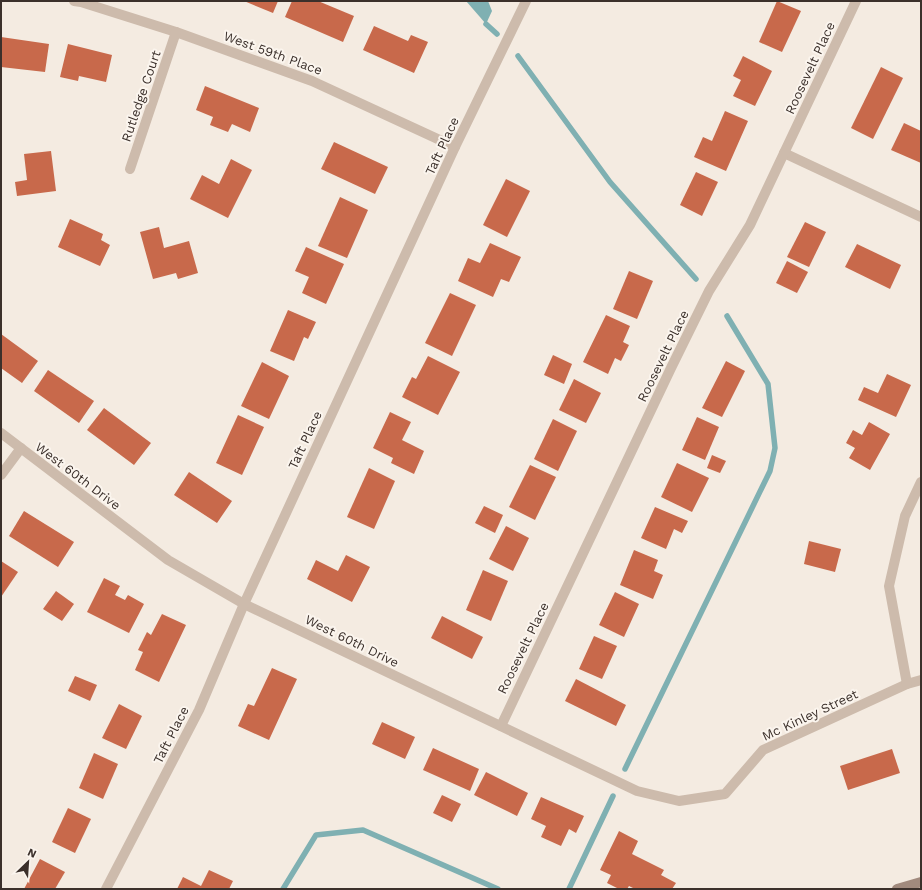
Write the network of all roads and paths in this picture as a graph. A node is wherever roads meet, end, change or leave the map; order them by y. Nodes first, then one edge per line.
1 (74, 1) edge
2 (526, 1) edge
3 (856, 1) edge
4 (176, 32) junction
5 (455, 147) junction
6 (784, 153) junction
7 (130, 169) dead end
8 (921, 217) edge
9 (1, 432) edge
10 (21, 448) junction
11 (1, 475) edge
12 (921, 482) edge
13 (244, 604) junction
14 (921, 680) edge
15 (907, 684) junction
16 (500, 726) junction
17 (725, 794) joint
18 (921, 882) edge
19 (900, 888) edge
20 (106, 889) edge

1 - 4 street, West 59th Place
2 - 5 street, Taft Place
3 - 6 street, Roosevelt Place
4 - 5 street, West 59th Place
4 - 7 street, Rutledge Court
5 - 13 street, Taft Place
6 - 8 street
6 - 16 street, Roosevelt Place
9 - 10 street, West 60th Drive
10 - 11 street
10 - 13 street, West 60th Drive
12 - 15 street
13 - 16 street, West 60th Drive
13 - 20 street, Taft Place
14 - 15 street, Mc Kinley Street
15 - 17 street, Mc Kinley Street
16 - 17 street, West 60th Drive
18 - 19 main road

